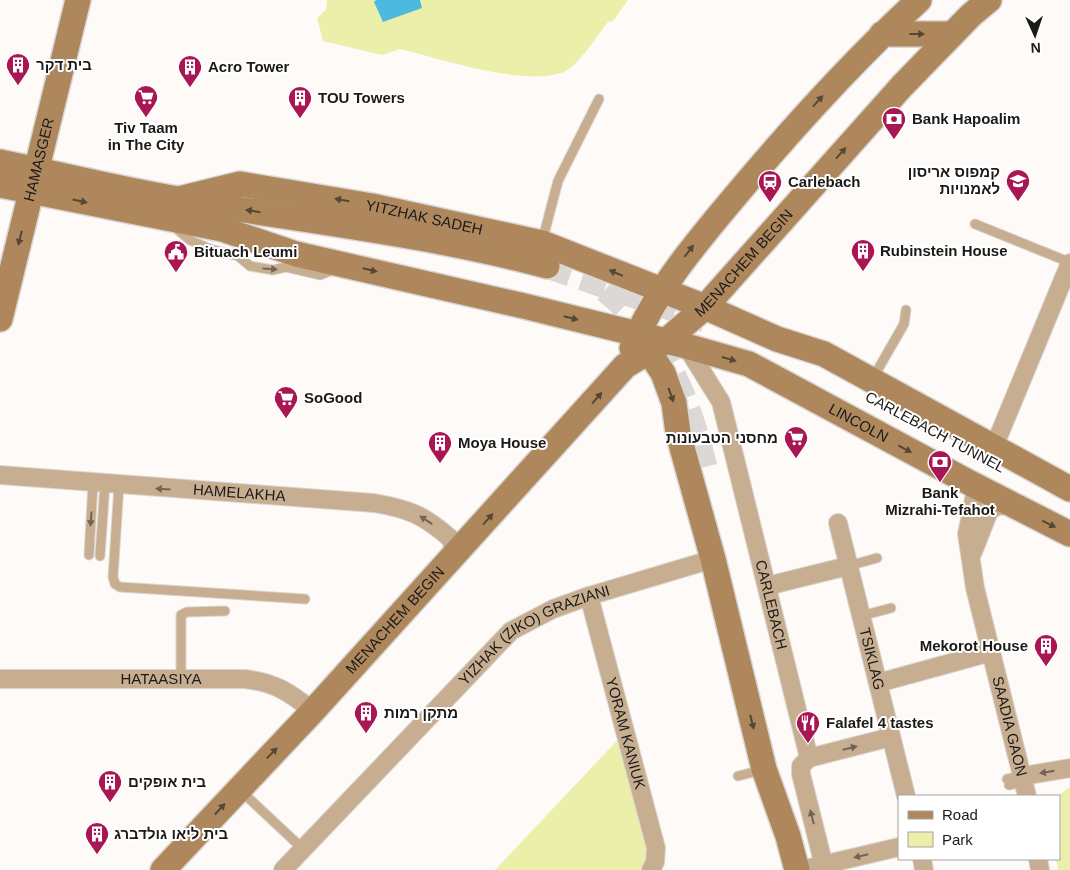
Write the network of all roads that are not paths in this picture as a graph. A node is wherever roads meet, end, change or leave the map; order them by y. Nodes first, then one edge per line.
1 (78, 0) edge
2 (919, 0) edge
3 (989, 0) edge
4 (882, 34) junction
5 (952, 34) junction
6 (599, 99) dead end
7 (0, 162) edge
8 (35, 180) junction
9 (0, 185) edge
10 (179, 199) junction
11 (155, 215) junction
12 (975, 224) dead end
13 (222, 229) junction
14 (388, 231) junction
15 (545, 255) junction
16 (1069, 262) edge
17 (342, 264) junction
18 (662, 291) junction
19 (704, 307) junction
20 (906, 310) dead end
21 (0, 319) edge
22 (660, 343) junction
23 (800, 359) dead end
24 (871, 380) junction
25 (994, 447) junction
26 (706, 467) tunnel mouth
27 (0, 475) edge
28 (970, 483) junction
29 (105, 484) junction
30 (1070, 489) edge
31 (1070, 504) edge
32 (1012, 505) junction
33 (838, 523) dead end
34 (1070, 534) edge
35 (88, 555) dead end
36 (455, 555) junction
37 (100, 556) dead end
38 (877, 558) dead end
39 (713, 559) junction
40 (848, 566) junction
41 (972, 568) junction
42 (767, 586) junction
43 (589, 596) junction
44 (305, 599) dead end
45 (891, 608) dead end
46 (226, 611) dead end
47 (861, 616) junction
48 (991, 652) junction
49 (0, 679) edge
50 (181, 679) junction
51 (878, 683) junction
52 (313, 711) junction
53 (891, 737) junction
54 (810, 758) junction
55 (1070, 768) edge
56 (764, 769) junction
57 (738, 776) dead end
58 (1018, 784) edge
59 (238, 789) junction
60 (906, 795) edge
61 (788, 836) junction
62 (898, 847) edge
63 (303, 848) junction
64 (824, 867) edge
65 (163, 870) edge
66 (283, 870) edge
67 (651, 870) edge
68 (797, 870) edge
69 (801, 870) edge

1 - 8 street, HAMASGER
2 - 4 street, MENACHEM BEGIN
3 - 5 street, MENACHEM BEGIN
4 -> 5 street
18 -> 4 street, MENACHEM BEGIN
19 -> 5 street, MENACHEM BEGIN
6 - 15 lane
7 - 8 street, YITZHAK SADEH
8 - 9 street, YITZHAK SADEH
8 - 10 street, YITZHAK SADEH
8 -> 11 street, YITZHAK SADEH
8 -> 21 street, HAMASGER
14 -> 10 street, YITZHAK SADEH
15 -> 10 street, YITZHAK SADEH
11 - 13 street, YITZHAK SADEH
11 -> 17 lane
12 - 16 lane
13 - 14 street, YITZHAK SADEH
13 - 17 street, YITZHAK SADEH
14 - 15 street, YITZHAK SADEH
18 -> 15 street, YITZHAK SADEH
16 - 25 street
17 -> 22 street, YITZHAK SADEH
18 - 19 street
18 - 22 street, MENACHEM BEGIN
19 - 22 street, MENACHEM BEGIN
19 - 24 street
20 - 24 lane
22 -> 28 street, LINCOLN
36 -> 22 street, MENACHEM BEGIN
22 -> 39 street
22 - 42 street, CARLEBACH
23 - 31 street, CARLEBACH TUNNEL
24 - 25 street
25 - 30 street
26 - 61 street
27 - 29 street, HAMELAKHA
28 - 32 street, LINCOLN
28 - 41 street, SAADIA GAON
29 -> 35 lane
36 -> 29 street, HAMELAKHA
29 - 37 lane
29 - 44 lane
32 -> 34 street, LINCOLN
32 - 41 street, SAADIA GAON
33 - 40 street, TSIKLAG
36 - 52 street, MENACHEM BEGIN
38 - 40 lane
39 - 43 street, YIZHAK (ZIKO) GRAZIANI
39 -> 56 street
40 - 42 street
40 - 47 street, TSIKLAG
41 - 48 street, SAADIA GAON
42 - 54 street, CARLEBACH
43 - 63 street, YIZHAK (ZIKO) GRAZIANI
43 - 67 street, YORAM KANIUK
45 - 47 lane
46 - 50 lane
47 - 51 street, TSIKLAG
48 - 51 street
48 - 58 street, SAADIA GAON
49 - 50 street, HATAASIYA
50 - 52 street, HATAASIYA
51 - 53 street, TSIKLAG
59 -> 52 street, MENACHEM BEGIN
54 -> 53 street
53 - 60 street, TSIKLAG
64 -> 54 street
55 -> 58 street
56 - 57 lane
56 - 61 street
59 - 63 lane
65 -> 59 street, MENACHEM BEGIN
61 - 68 street
62 -> 64 street
63 - 66 street, YIZHAK (ZIKO) GRAZIANI
64 - 69 street

